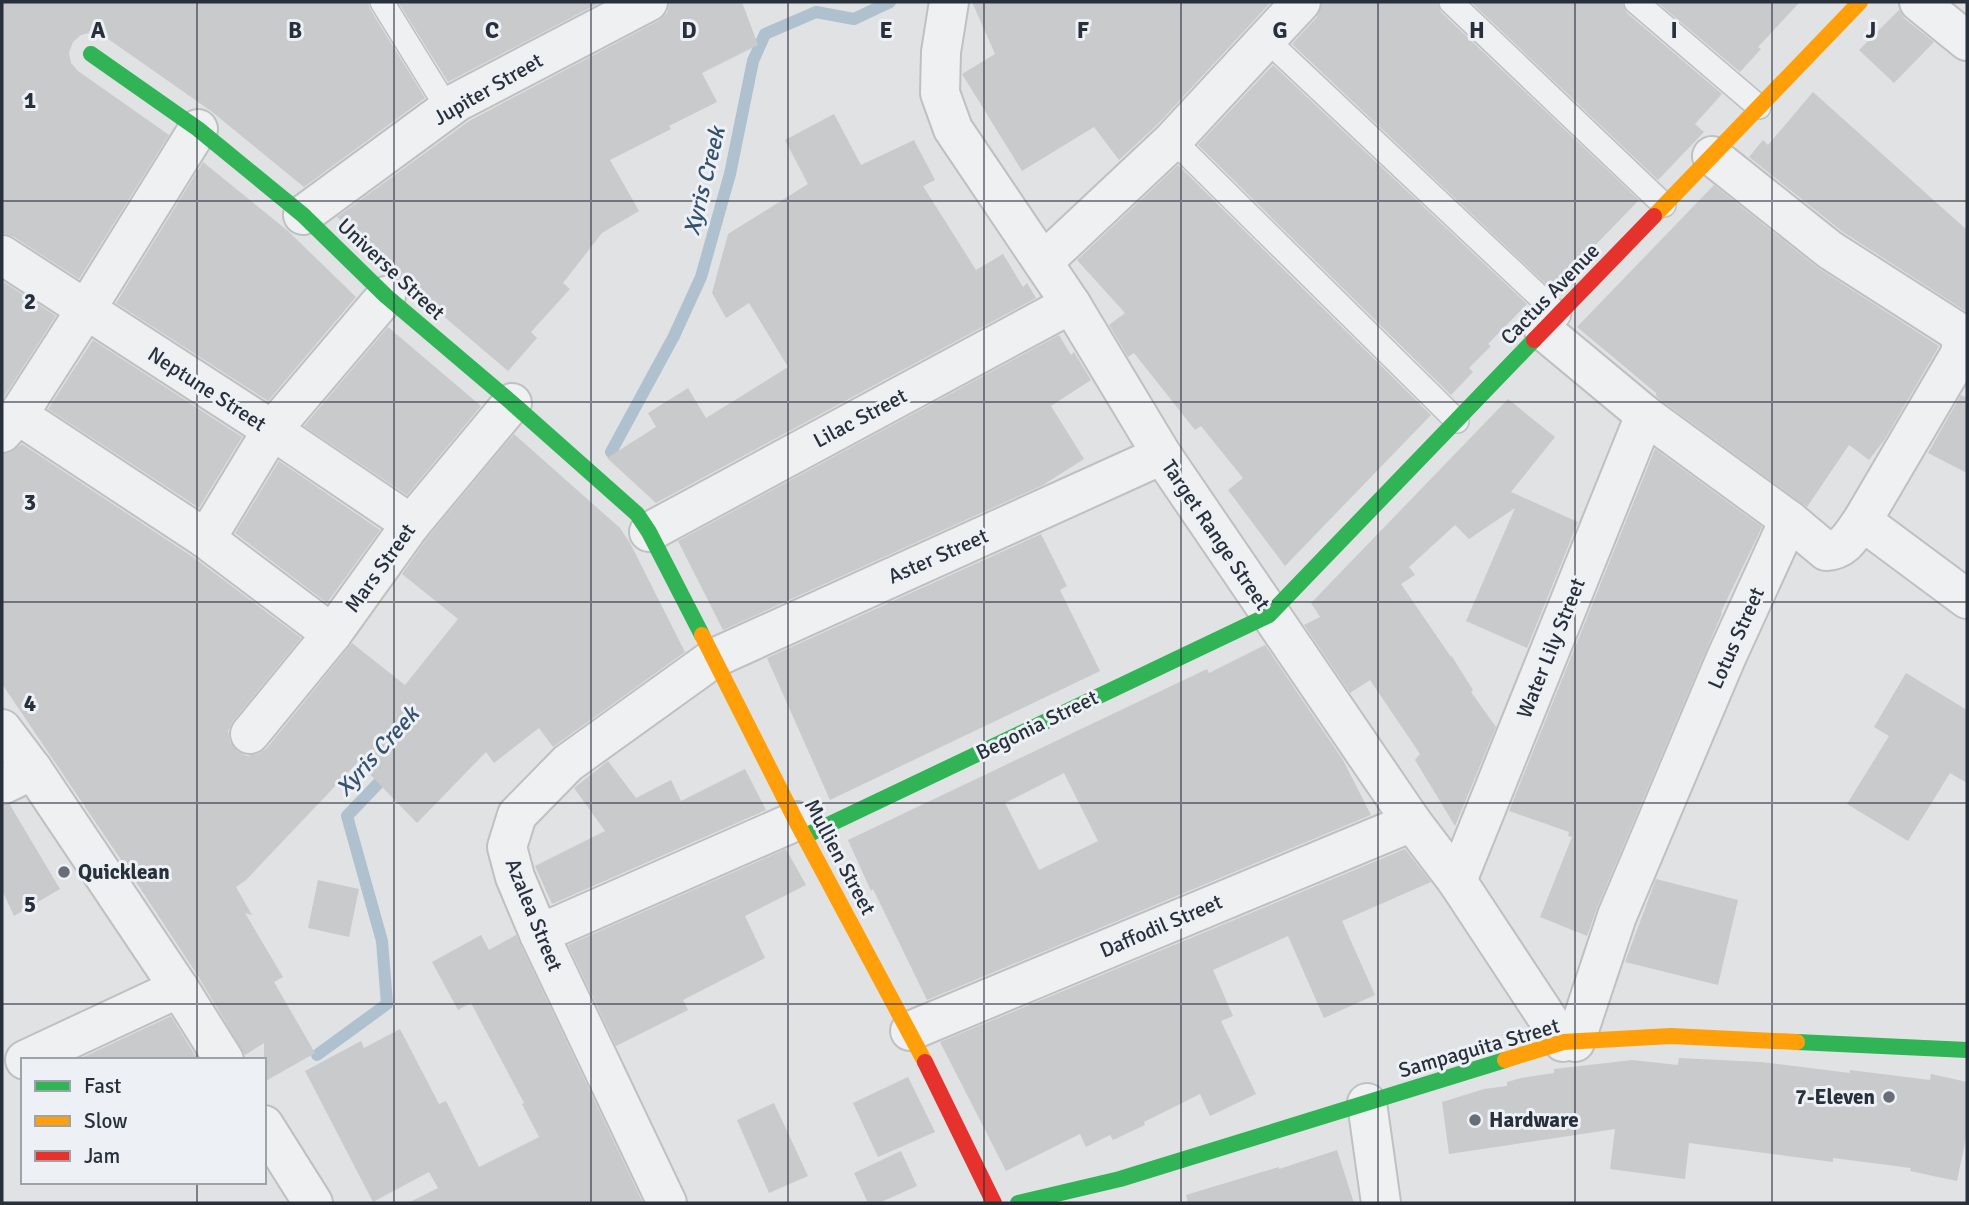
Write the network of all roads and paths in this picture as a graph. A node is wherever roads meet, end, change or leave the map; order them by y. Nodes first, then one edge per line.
1 (382, 2) edge
2 (648, 2) edge
3 (949, 2) edge
4 (1301, 2) edge
5 (1451, 2) edge
6 (1636, 2) edge
7 (1919, 2) edge
8 (1851, 4) edge
9 (1267, 40) junction
10 (1967, 41) edge
11 (91, 54) dead end
12 (1759, 107) junction
13 (447, 109) junction
14 (198, 129) junction
15 (1172, 140) junction
16 (1712, 156) junction
17 (1664, 205) junction
18 (303, 215) junction
19 (2, 255) edge
20 (1043, 262) junction
21 (386, 296) junction
22 (1071, 304) junction
23 (85, 311) junction
24 (1551, 323) junction
25 (512, 403) junction
26 (1644, 415) junction
27 (1457, 421) junction
28 (10, 424) edge
29 (272, 430) junction
30 (1161, 455) junction
31 (1789, 520) junction
32 (1861, 521) junction
33 (411, 524) junction
34 (649, 532) junction
35 (206, 539) junction
36 (1967, 599) edge
37 (1269, 615) junction
38 (332, 634) junction
39 (714, 658) junction
40 (2, 729) edge
41 (250, 734) dead end
42 (18, 777) edge
43 (1412, 822) junction
44 (801, 828) junction
45 (1457, 881) junction
46 (539, 934) junction
47 (179, 988) junction
48 (910, 1031) junction
49 (1569, 1042) junction
50 (1967, 1050) edge
51 (28, 1058) edge
52 (223, 1058) edge
53 (21, 1062) edge
54 (2, 1071) edge
55 (1367, 1103) junction
56 (266, 1128) edge
57 (1120, 1179) junction
58 (313, 1203) edge
59 (667, 1203) edge
60 (994, 1203) edge
61 (1018, 1203) edge
62 (1128, 1203) edge
63 (1381, 1203) edge

1 - 13 lane
2 - 13 street, Jupiter Street
3 - 20 street, Target Range Street
4 - 9 street
5 - 17 lane
6 - 12 lane
7 - 10 street
8 - 12 street, Cactus Avenue
9 - 15 street
9 - 24 lane
11 - 14 street, Universe Street
12 - 16 street, Cactus Avenue
13 - 18 street, Jupiter Street
14 - 18 street, Universe Street
14 - 23 street
15 - 20 street
15 - 27 lane
16 - 17 street, Cactus Avenue
16 - 32 street
17 - 24 street, Cactus Avenue
18 - 21 street, Universe Street
19 - 23 street, Neptune Street
20 - 22 street, Target Range Street
21 - 25 street, Universe Street
21 - 29 street
22 - 30 street, Target Range Street
22 - 34 street, Lilac Street
23 - 28 street
23 - 29 street, Neptune Street
24 - 26 street
24 - 27 street, Cactus Avenue
25 - 33 street, Mars Street
25 - 34 street, Universe Street
26 - 31 street
26 - 45 street, Water Lily Street
27 - 37 street, Cactus Avenue
28 - 35 street
29 - 33 street, Neptune Street
29 - 35 street
30 - 37 street, Target Range Street
30 - 39 street, Aster Street
31 - 32 street
31 - 49 street, Lotus Street
32 - 36 street
33 - 38 street, Mars Street
34 - 39 street, Mullien Street
35 - 38 street
37 - 43 street, Target Range Street
37 - 44 street, Begonia Street
38 - 41 street, Mars Street
39 - 44 street, Mullien Street
39 - 46 street, Azalea Street
40 - 42 street
42 - 47 street
43 - 45 street, Target Range Street
43 - 48 street, Daffodil Street
44 - 46 street, Begonia Street
44 - 48 street, Mullien Street
45 - 49 street, Target Range Street
46 - 59 street, Azalea Street
47 - 51 street
47 - 52 street
48 - 60 street, Mullien Street
49 - 50 street, Sampaguita Street
49 - 55 street, Sampaguita Street
53 - 54 street
55 - 57 street, Sampaguita Street
55 - 63 street
56 - 58 street
57 - 61 street, Sampaguita Street
57 - 62 lane

